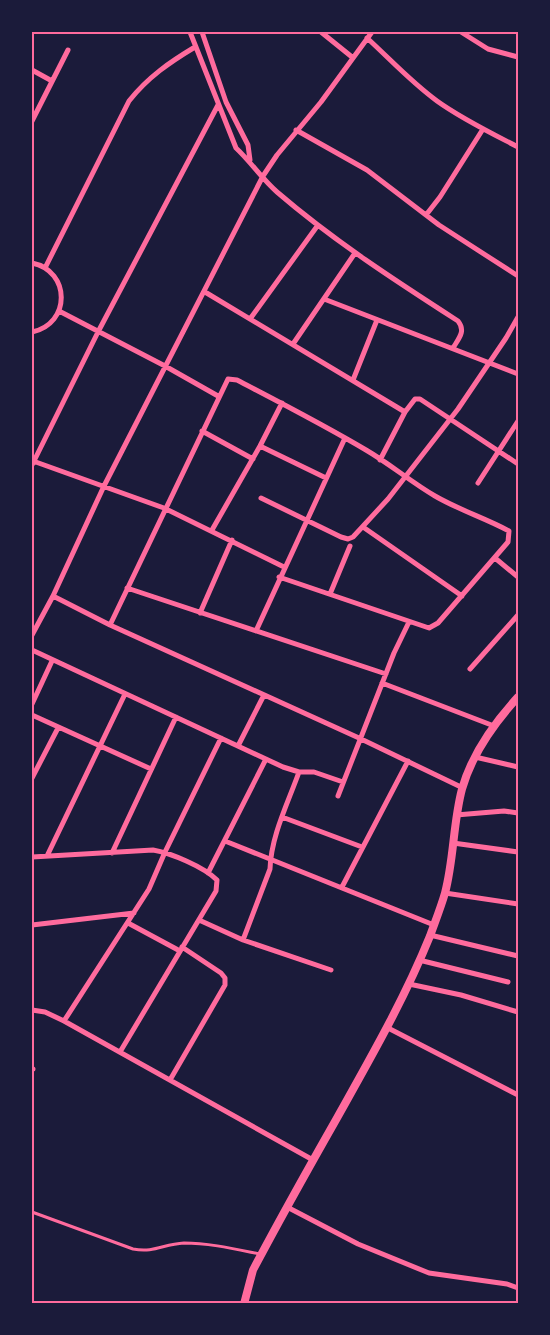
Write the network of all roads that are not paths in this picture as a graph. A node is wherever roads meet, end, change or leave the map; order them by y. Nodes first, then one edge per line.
1 (190, 32) edge
2 (202, 32) edge
3 (321, 32) edge
4 (372, 32) edge
5 (461, 32) edge
6 (367, 38) junction
7 (195, 47) junction
8 (68, 50) dead end
9 (352, 57) junction
10 (519, 57) edge
11 (32, 70) edge
12 (52, 81) junction
13 (218, 105) junction
14 (32, 122) edge
15 (483, 129) junction
16 (296, 130) junction
17 (519, 147) edge
18 (251, 161) junction
19 (263, 176) junction
20 (426, 214) junction
21 (318, 225) junction
22 (356, 254) junction
23 (32, 263) edge
24 (45, 268) junction
25 (519, 276) edge
26 (205, 292) junction
27 (324, 299) junction
28 (59, 312) junction
29 (519, 316) edge
30 (250, 319) junction
31 (377, 320) junction
32 (32, 332) edge
33 (98, 332) junction
34 (293, 344) junction
35 (453, 348) junction
36 (489, 363) junction
37 (165, 366) junction
38 (519, 374) edge
39 (352, 380) junction
40 (218, 396) junction
41 (282, 403) junction
42 (405, 412) junction
43 (450, 419) junction
44 (519, 421) edge
45 (202, 431) junction
46 (345, 438) junction
47 (260, 446) junction
48 (498, 452) junction
49 (253, 459) junction
50 (380, 459) junction
51 (32, 463) edge
52 (519, 464) edge
53 (405, 477) junction
54 (326, 478) junction
55 (478, 483) dead end
56 (104, 486) junction
57 (261, 498) dead end
58 (164, 508) junction
59 (308, 519) junction
60 (363, 527) junction
61 (212, 530) junction
62 (232, 540) junction
63 (350, 546) dead end
64 (495, 558) junction
65 (284, 567) junction
66 (279, 577) junction
67 (519, 577) edge
68 (127, 588) junction
69 (330, 594) junction
70 (52, 596) junction
71 (462, 596) junction
72 (200, 613) junction
73 (519, 615) edge
74 (409, 622) junction
75 (110, 625) junction
76 (255, 631) junction
77 (32, 635) edge
78 (32, 650) edge
79 (52, 661) junction
80 (470, 669) dead end
81 (386, 674) junction
82 (382, 683) junction
83 (125, 694) junction
84 (264, 695) junction
85 (519, 697) edge
86 (32, 704) edge
87 (32, 715) edge
88 (176, 717) junction
89 (494, 726) junction
90 (58, 728) junction
91 (221, 738) junction
92 (360, 738) junction
93 (238, 746) junction
94 (100, 747) junction
95 (475, 757) junction
96 (266, 759) junction
97 (408, 761) junction
98 (519, 767) edge
99 (151, 769) junction
100 (299, 772) junction
101 (32, 778) edge
102 (343, 782) junction
103 (463, 788) junction
104 (338, 796) dead end
105 (519, 813) edge
106 (456, 815) junction
107 (282, 817) junction
108 (225, 841) junction
109 (453, 843) junction
110 (362, 847) junction
111 (165, 852) junction
112 (519, 852) edge
113 (112, 853) junction
114 (48, 856) junction
115 (32, 857) edge
116 (270, 859) junction
117 (208, 873) junction
118 (342, 888) junction
119 (445, 893) junction
120 (519, 904) edge
121 (134, 913) junction
122 (199, 920) junction
123 (128, 923) junction
124 (32, 925) edge
125 (434, 925) junction
126 (430, 935) junction
127 (243, 940) junction
128 (181, 949) junction
129 (519, 957) edge
130 (419, 960) junction
131 (331, 970) dead end
132 (508, 982) dead end
133 (409, 984) junction
134 (32, 1010) edge
135 (519, 1012) edge
136 (64, 1021) junction
137 (388, 1028) junction
138 (120, 1052) junction
139 (170, 1080) junction
140 (519, 1095) edge
141 (313, 1160) junction
142 (287, 1207) junction
143 (32, 1212) edge
144 (261, 1254) junction
145 (519, 1288) edge
146 (244, 1304) edge

1 - 7 street
2 - 18 street
3 - 9 street
4 - 6 street
5 - 10 street
6 - 9 street
6 - 15 street
7 - 13 street
7 - 24 street
8 - 12 street
9 - 16 street
11 - 12 street
12 - 14 street
13 - 18 street
13 - 33 street
15 - 17 street
15 - 20 street
16 - 19 street
16 - 20 street
18 - 19 street
19 - 21 street
19 - 26 street
20 - 25 street
21 - 22 street
21 - 30 street
22 - 27 street
22 - 35 street
23 - 24 street
24 - 28 street
26 - 30 street
26 - 37 street
27 - 31 street
27 - 34 street
28 - 32 street
28 - 33 street
29 - 36 street
30 - 34 street
31 - 35 street
31 - 39 street
33 - 37 street
33 - 51 street
34 - 39 street
35 - 36 street
36 - 38 street
36 - 43 street
37 - 40 street
37 - 56 street
39 - 42 street
40 - 41 street
40 - 45 street
41 - 46 street
41 - 47 street
42 - 43 street
42 - 50 street
43 - 48 street
43 - 53 street
44 - 48 street
45 - 49 street
45 - 58 street
46 - 50 street
46 - 54 street
47 - 49 street
47 - 54 street
48 - 52 street
48 - 55 street
49 - 61 street
50 - 53 street
51 - 56 street
53 - 60 street
53 - 64 street
54 - 59 street
56 - 58 street
56 - 70 street
57 - 59 street
58 - 61 street
58 - 68 street
59 - 60 street
59 - 65 street
60 - 71 street
61 - 62 street
62 - 65 street
62 - 72 street
63 - 69 street
64 - 67 street
64 - 71 street
65 - 66 street
66 - 69 street
66 - 76 street
68 - 72 street
68 - 75 street
69 - 74 street
70 - 75 street
70 - 77 street
71 - 74 street
72 - 76 street
73 - 80 street
74 - 81 street
75 - 84 street
76 - 81 street
78 - 79 street
79 - 83 street
79 - 86 street
81 - 82 street
82 - 89 street
82 - 92 street
83 - 88 street
83 - 94 street
84 - 92 street
84 - 93 street
85 - 89 main road
87 - 90 street
88 - 91 street
88 - 99 street
89 - 95 main road
90 - 94 street
90 - 101 street
91 - 93 street
91 - 111 street
92 - 97 street
92 - 102 street
93 - 96 street
94 - 99 street
94 - 114 street
95 - 98 street
95 - 103 main road
96 - 100 street
96 - 108 street
97 - 103 street
97 - 110 street
99 - 113 street
100 - 102 street
100 - 107 street
102 - 104 street
103 - 106 main road
105 - 106 street
106 - 109 main road
107 - 110 street
107 - 116 street
108 - 116 street
108 - 117 street
109 - 112 street
109 - 119 main road
110 - 118 street
111 - 113 street
111 - 117 street
111 - 121 street
113 - 114 street
114 - 115 street
116 - 118 street
116 - 127 street
117 - 122 street
118 - 125 street
119 - 120 street
119 - 125 main road
121 - 123 street
121 - 124 street
122 - 127 street
122 - 128 street
123 - 128 street
123 - 136 street
125 - 126 main road
126 - 129 street
126 - 130 main road
127 - 131 street
128 - 138 street
128 - 139 street
130 - 132 street
130 - 133 main road
133 - 135 street
133 - 137 main road
134 - 136 street
136 - 138 street
137 - 140 street
137 - 141 main road
138 - 139 street
139 - 141 street
141 - 142 main road
142 - 144 main road
142 - 145 street
143 - 144 lane
144 - 146 main road

